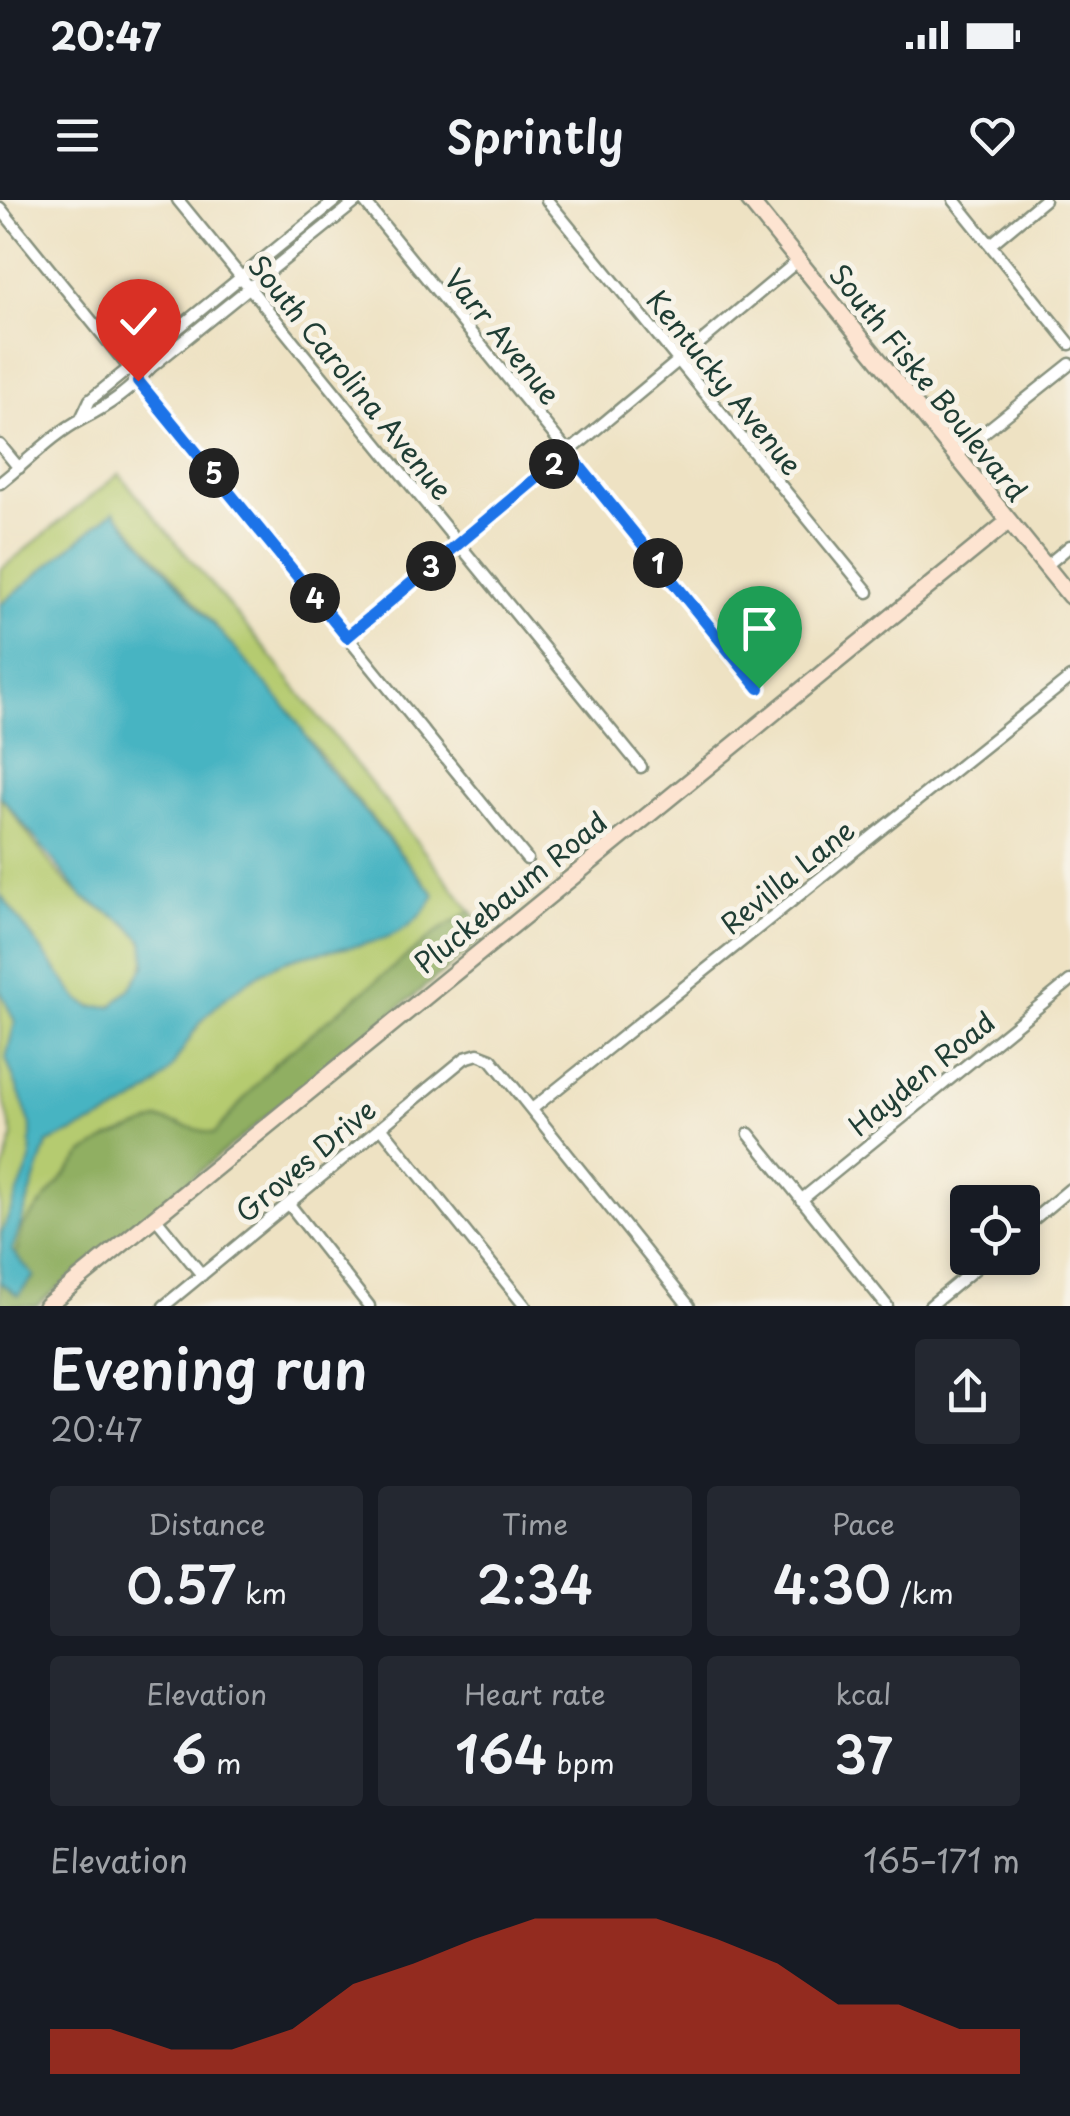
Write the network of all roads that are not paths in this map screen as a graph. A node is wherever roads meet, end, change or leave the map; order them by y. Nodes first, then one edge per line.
1 (178, 200) edge
2 (336, 200) edge
3 (361, 200) edge
4 (547, 200) edge
5 (749, 200) edge
6 (954, 200) edge
7 (1044, 200) edge
8 (0, 208) edge
9 (990, 245) junction
10 (798, 260) junction
11 (241, 278) junction
12 (249, 288) junction
13 (1070, 344) edge
14 (678, 361) junction
15 (1070, 364) edge
16 (129, 369) junction
17 (138, 381) junction
18 (80, 420) junction
19 (0, 445) edge
20 (568, 452) junction
21 (956, 455) junction
22 (19, 468) junction
23 (0, 483) edge
24 (1009, 521) junction
25 (457, 543) junction
26 (1070, 546) edge
27 (1046, 566) junction
28 (868, 592) dead end
29 (1070, 596) edge
30 (347, 637) junction
31 (1070, 678) edge
32 (759, 688) dead end
33 (642, 767) dead end
34 (527, 859) dead end
35 (1070, 981) edge
36 (532, 1109) junction
37 (382, 1127) junction
38 (749, 1134) dead end
39 (1070, 1189) edge
40 (801, 1200) junction
41 (288, 1204) junction
42 (1040, 1214) edge
43 (154, 1216) junction
44 (202, 1275) junction
45 (967, 1275) edge
46 (46, 1306) edge
47 (164, 1306) edge
48 (369, 1306) edge
49 (526, 1306) edge
50 (689, 1306) edge
51 (887, 1306) edge
52 (930, 1306) edge

1 - 11 street, South Carolina Avenue
2 - 11 street
3 - 12 street
3 - 20 street, Varr Avenue
4 - 14 street, Kentucky Avenue
5 - 10 street, South Fiske Boulevard
6 - 9 street
7 - 9 street
8 - 16 street
9 - 13 street
10 - 14 street
10 - 21 street, South Fiske Boulevard
11 - 12 street, South Carolina Avenue
11 - 16 street
12 - 17 street
12 - 25 street, South Carolina Avenue
14 - 20 street
14 - 28 street, Kentucky Avenue
15 - 21 street
16 - 17 street
16 - 18 street
17 - 18 street
17 - 30 street
18 - 22 street
19 - 22 street
20 - 25 street
20 - 32 street, Varr Avenue
21 - 24 street, South Fiske Boulevard
22 - 23 street
24 - 27 street, South Fiske Boulevard
24 - 43 street, Pluckebaum Road
25 - 30 street
25 - 33 street, South Carolina Avenue
26 - 27 street
27 - 29 street, South Fiske Boulevard
30 - 34 street
31 - 36 street, Revilla Lane
35 - 40 street, Hayden Road
36 - 37 street, Groves Drive
36 - 50 street
37 - 41 street, Groves Drive
37 - 49 street
38 - 40 street
39 - 42 street
40 - 51 street
41 - 44 street, Groves Drive
41 - 48 street
43 - 44 street
43 - 46 street, Pluckebaum Road
44 - 47 street, Groves Drive
45 - 52 street

